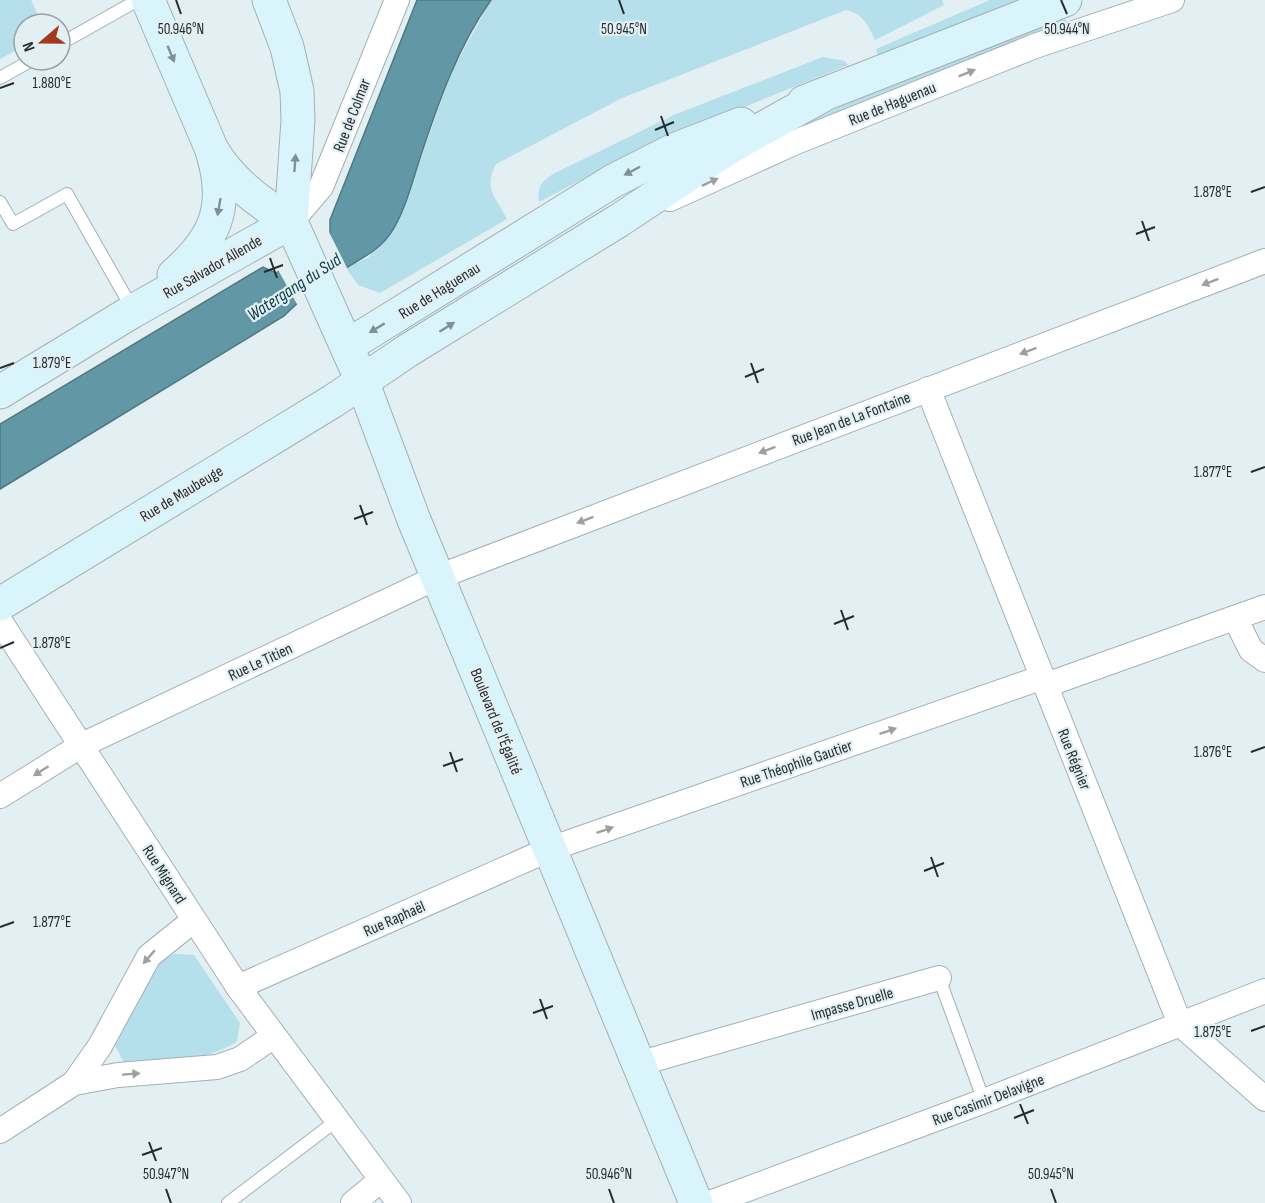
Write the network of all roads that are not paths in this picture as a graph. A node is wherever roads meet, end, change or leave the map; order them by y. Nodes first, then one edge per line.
1 (138, 0) edge
2 (148, 0) edge
3 (269, 0) edge
4 (397, 0) edge
5 (1065, 0) edge
6 (1172, 0) edge
7 (72, 37) edge
8 (823, 95) junction
9 (212, 150) junction
10 (0, 202) edge
11 (618, 221) junction
12 (295, 230) junction
13 (1265, 261) edge
14 (133, 311) junction
15 (343, 335) junction
16 (362, 381) junction
17 (928, 388) junction
18 (0, 392) edge
19 (438, 577) junction
20 (0, 604) edge
21 (1265, 607) edge
22 (1235, 618) junction
23 (0, 621) edge
24 (1265, 660) edge
25 (1045, 681) junction
26 (82, 745) junction
27 (0, 796) edge
28 (550, 849) junction
29 (194, 920) junction
30 (939, 978) joint
31 (238, 987) junction
32 (1265, 991) edge
33 (1180, 1024) junction
34 (273, 1036) junction
35 (638, 1064) junction
36 (74, 1083) junction
37 (1265, 1099) edge
38 (984, 1101) junction
39 (336, 1121) junction
40 (0, 1131) edge
41 (381, 1180) junction
42 (228, 1203) edge
43 (352, 1203) edge
44 (399, 1203) edge
45 (696, 1203) edge
46 (710, 1203) edge

1 - 7 lane
2 -> 9 street
12 -> 3 street
4 - 12 street, Rue de Colmar
5 - 8 street, Rue de Haguenau
11 -> 6 street, Rue de Haguenau
8 - 11 street, Rue de Haguenau
8 -> 15 street, Rue de Haguenau
9 - 12 street
9 -> 14 street, Rue Salvador Allende
10 - 14 lane
16 -> 11 street, Rue de Haguenau
12 - 14 street, Rue Salvador Allende
12 - 15 street, Boulevard de l'Égalité
13 -> 17 street, Rue Jean de La Fontaine
14 - 18 street, Rue Salvador Allende
15 - 16 street, Boulevard de l'Égalité
16 - 19 street, Boulevard de l'Égalité
16 - 20 street, Rue de Maubeuge
17 -> 19 street, Rue Jean de La Fontaine
17 - 25 street, Rue Régnier
19 - 26 street, Rue Le Titien
19 - 28 street, Boulevard de l'Égalité
21 - 22 street, Rue Théophile Gautier
22 - 24 street
22 - 25 street, Rue Théophile Gautier
23 - 26 street, Rue Mignard
28 -> 25 street, Rue Théophile Gautier
25 - 33 street, Rue Régnier
26 -> 27 street, Rue Le Titien
26 - 29 street, Rue Mignard
28 - 31 street, Rue Raphaël
28 - 35 street, Boulevard de l'Égalité
29 - 31 street, Rue Mignard
29 -> 36 street
30 - 35 street, Impasse Druelle
30 - 38 lane, Impasse Druelle
31 - 34 street, Rue Mignard
32 - 33 street, Rue Casimir Delavigne
33 - 37 street, Rue Régnier
33 - 38 street, Rue Casimir Delavigne
36 -> 34 street
34 - 39 street, Rue Mignard
35 - 45 street, Boulevard de l'Égalité
36 - 40 street
38 - 46 street, Rue Casimir Delavigne
39 - 41 street, Rue Mignard
39 - 42 lane
41 - 43 street
41 - 44 street, Rue Mignard

